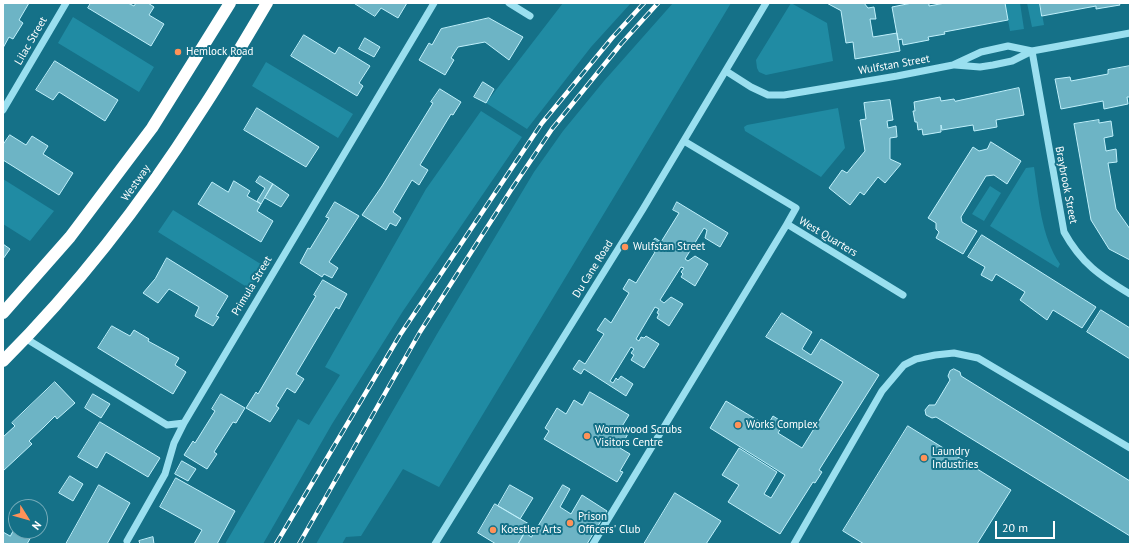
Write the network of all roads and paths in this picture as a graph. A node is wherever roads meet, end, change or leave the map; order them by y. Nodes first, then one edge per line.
1 (66, 3) edge
2 (230, 3) edge
3 (267, 3) edge
4 (434, 3) edge
5 (509, 3) edge
6 (766, 3) edge
7 (530, 16) dead end
8 (1130, 33) edge
9 (1032, 51) junction
10 (953, 65) junction
11 (726, 71) junction
12 (3, 110) edge
13 (684, 141) junction
14 (786, 224) junction
15 (1130, 294) edge
16 (903, 295) dead end
17 (3, 313) edge
18 (25, 338) junction
19 (3, 360) edge
20 (184, 423) junction
21 (1130, 448) edge
22 (127, 541) dead end
23 (435, 544) edge
24 (593, 544) edge
25 (794, 544) edge

1 - 12 street, Lilac Street
2 - 17 highway, Westway
3 - 18 highway, Westway
4 - 20 street, Primula Street
5 - 7 street
6 - 11 street, Du Cane Road
8 - 9 street, Wulfstan Street
9 - 10 street, Wulfstan Street
9 - 10 street, Wulfstan Street
9 - 15 street, Braybrook Street
10 - 11 street, Wulfstan Street
11 - 13 street, Du Cane Road
13 - 14 street, West Quarters
13 - 23 street, Du Cane Road
14 - 16 street, West Quarters
14 - 24 street
18 - 19 highway, Westway
18 - 20 street
20 - 22 street, Primula Street
21 - 25 street

